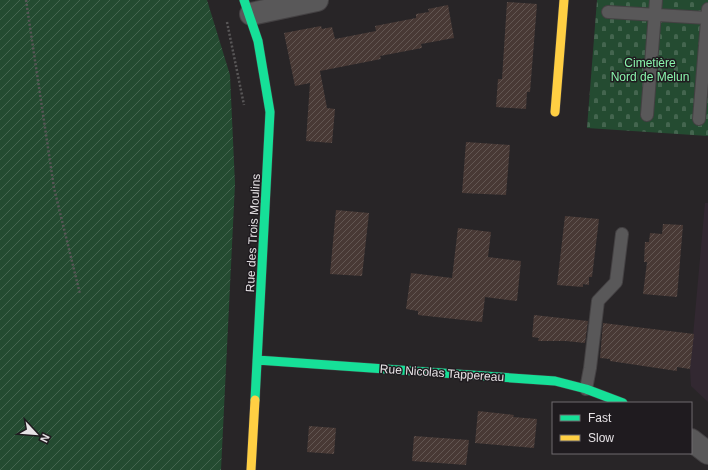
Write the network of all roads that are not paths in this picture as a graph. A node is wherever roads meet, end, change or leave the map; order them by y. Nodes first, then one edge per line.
1 (316, 0) edge
2 (564, 0) edge
3 (656, 0) edge
4 (247, 7) edge
5 (608, 12) dead end
6 (655, 14) junction
7 (708, 14) edge
8 (555, 112) dead end
9 (647, 115) dead end
10 (700, 119) dead end
11 (622, 234) dead end
12 (257, 360) junction
13 (586, 389) junction
14 (620, 402) edge
15 (692, 441) edge
16 (708, 452) edge
17 (251, 470) edge

1 - 4 street
2 - 8 street
3 - 6 lane
4 - 12 street, Rue des Trois Moulins
5 - 6 lane
6 - 7 lane
6 - 9 lane
7 - 10 lane
11 - 13 lane
12 - 13 street, Rue Nicolas Tappereau
12 - 17 street, Rue des Trois Moulins
13 - 14 street, Rue Nicolas Tappereau
15 - 16 street

